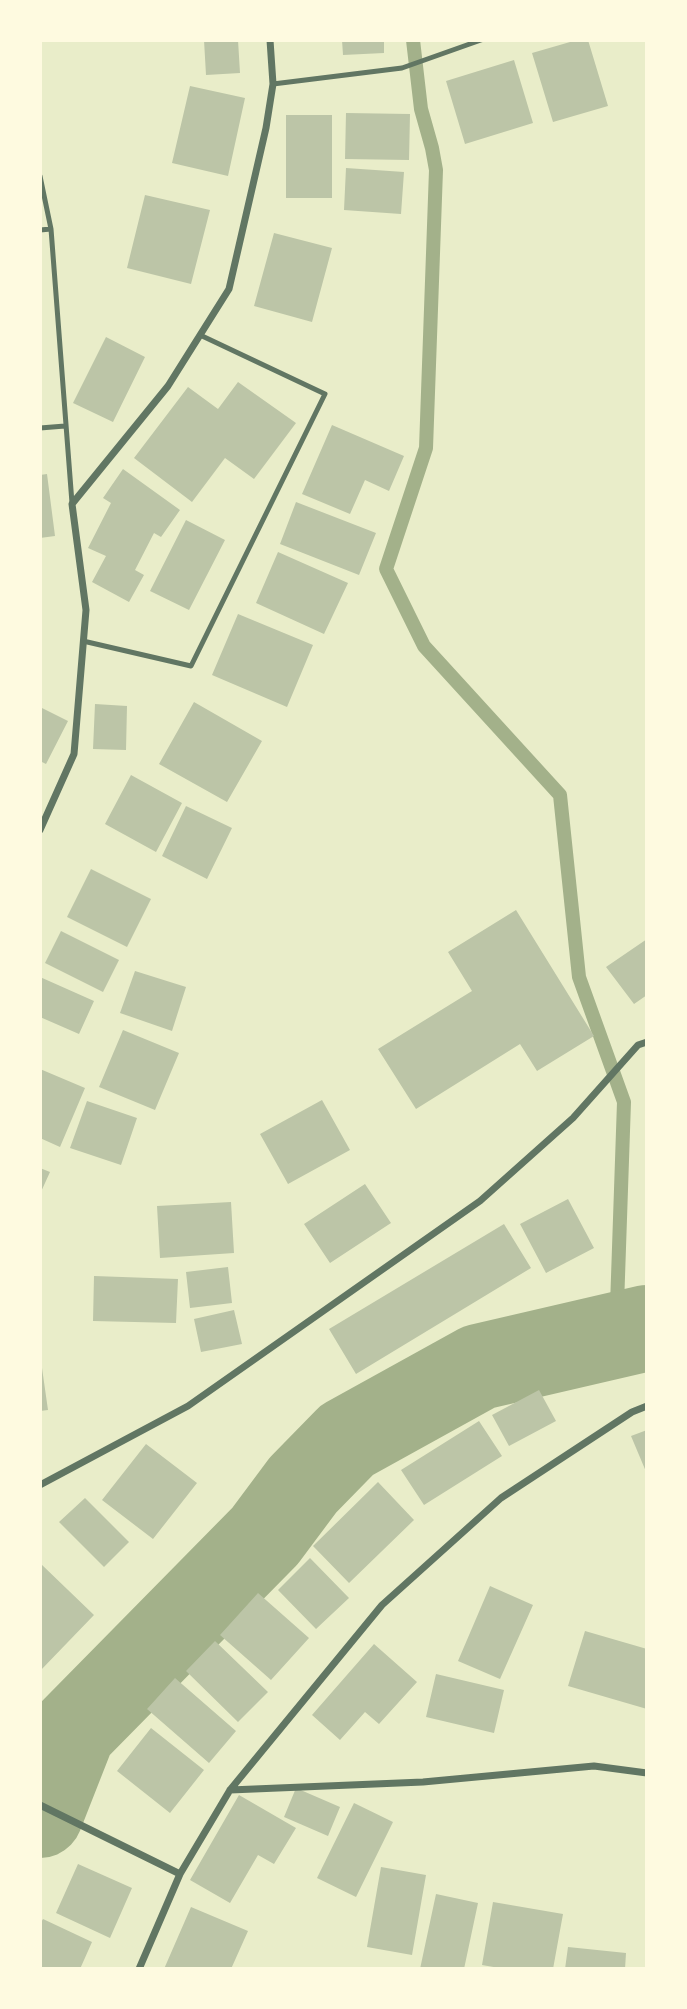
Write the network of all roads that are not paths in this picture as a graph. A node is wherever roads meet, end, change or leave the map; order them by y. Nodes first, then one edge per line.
1 (270, 40) edge
2 (481, 40) edge
3 (273, 84) junction
4 (40, 176) edge
5 (51, 229) junction
6 (40, 230) edge
7 (200, 335) junction
8 (65, 426) junction
9 (40, 428) edge
10 (72, 504) junction
11 (83, 640) junction
12 (40, 830) edge
13 (647, 1042) edge
14 (647, 1406) edge
15 (40, 1485) edge
16 (647, 1773) edge
17 (230, 1790) junction
18 (40, 1805) edge
19 (180, 1874) junction
20 (139, 1969) edge

1 - 3 street
2 - 3 lane
3 - 7 street
4 - 5 lane
5 - 6 lane
5 - 8 lane
7 - 10 street
7 - 11 lane
8 - 9 lane
8 - 10 lane
10 - 11 street
11 - 12 street
13 - 15 street
14 - 17 street
16 - 17 street
17 - 19 street
18 - 19 street
19 - 20 street

